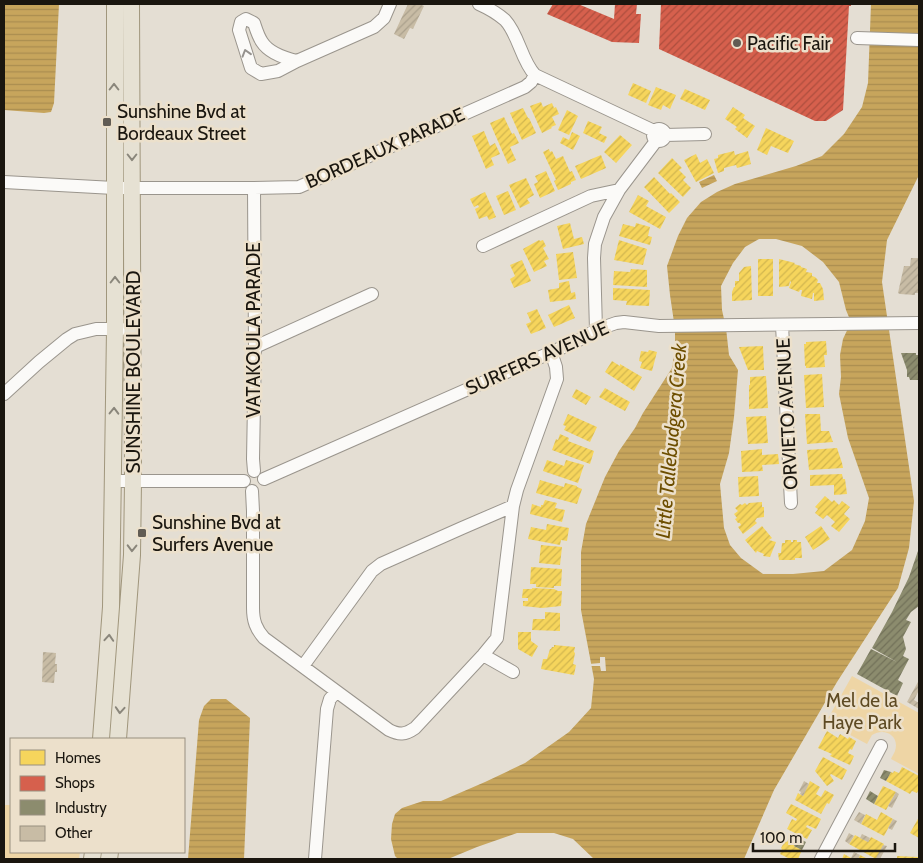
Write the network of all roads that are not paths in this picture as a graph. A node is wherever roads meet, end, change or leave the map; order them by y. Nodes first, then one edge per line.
1 (115, 4) edge
2 (131, 4) edge
3 (390, 4) edge
4 (479, 4) edge
5 (862, 38) dead end
6 (919, 40) edge
7 (297, 61) junction
8 (535, 75) junction
9 (705, 134) dead end
10 (658, 136) junction
11 (4, 182) edge
12 (114, 188) junction
13 (132, 188) junction
14 (254, 188) junction
15 (619, 190) junction
16 (484, 246) dead end
17 (372, 294) dead end
18 (919, 323) edge
19 (782, 325) junction
20 (115, 329) junction
21 (132, 329) junction
22 (596, 330) junction
23 (255, 347) junction
24 (551, 352) junction
25 (4, 394) edge
26 (259, 475) junction
27 (113, 482) junction
28 (133, 482) junction
29 (248, 486) junction
30 (791, 503) dead end
31 (512, 506) junction
32 (483, 655) junction
33 (302, 666) junction
34 (513, 672) dead end
35 (336, 692) junction
36 (101, 738) edge
37 (118, 738) edge
38 (881, 746) dead end
39 (314, 859) edge
40 (821, 859) edge

12 -> 1 main road, SUNSHINE BOULEVARD
2 -> 13 main road, SUNSHINE BOULEVARD
3 - 7 street
4 - 8 street
5 - 6 street
7 -> 7 street
8 - 10 street
8 - 14 street, BORDEAUX PARADE
9 - 10 street
10 - 15 street
11 - 12 street, BORDEAUX PARADE
12 - 13 street, BORDEAUX PARADE
20 -> 12 main road, SUNSHINE BOULEVARD
13 - 14 street, BORDEAUX PARADE
13 - 21 main road, SUNSHINE BOULEVARD
14 - 23 street, VATAKOULA PARADE
15 - 16 street
15 - 22 street
17 - 23 street
18 - 19 street, SURFERS AVENUE
19 - 22 street, SURFERS AVENUE
19 - 30 street, ORVIETO AVENUE
20 - 21 street
20 - 25 street
27 -> 20 main road, SUNSHINE BOULEVARD
21 - 28 main road, SUNSHINE BOULEVARD
22 - 24 street, SURFERS AVENUE
23 - 26 street, VATAKOULA PARADE
24 - 26 street, SURFERS AVENUE
24 - 31 street
26 - 29 street
26 - 29 street
27 - 28 street
36 -> 27 main road, SUNSHINE BOULEVARD
28 - 29 street
28 -> 37 main road, SUNSHINE BOULEVARD
29 - 33 street
31 - 32 street
31 - 33 street
32 - 34 street
32 - 35 street
33 - 35 street
35 - 39 street
38 - 40 street

